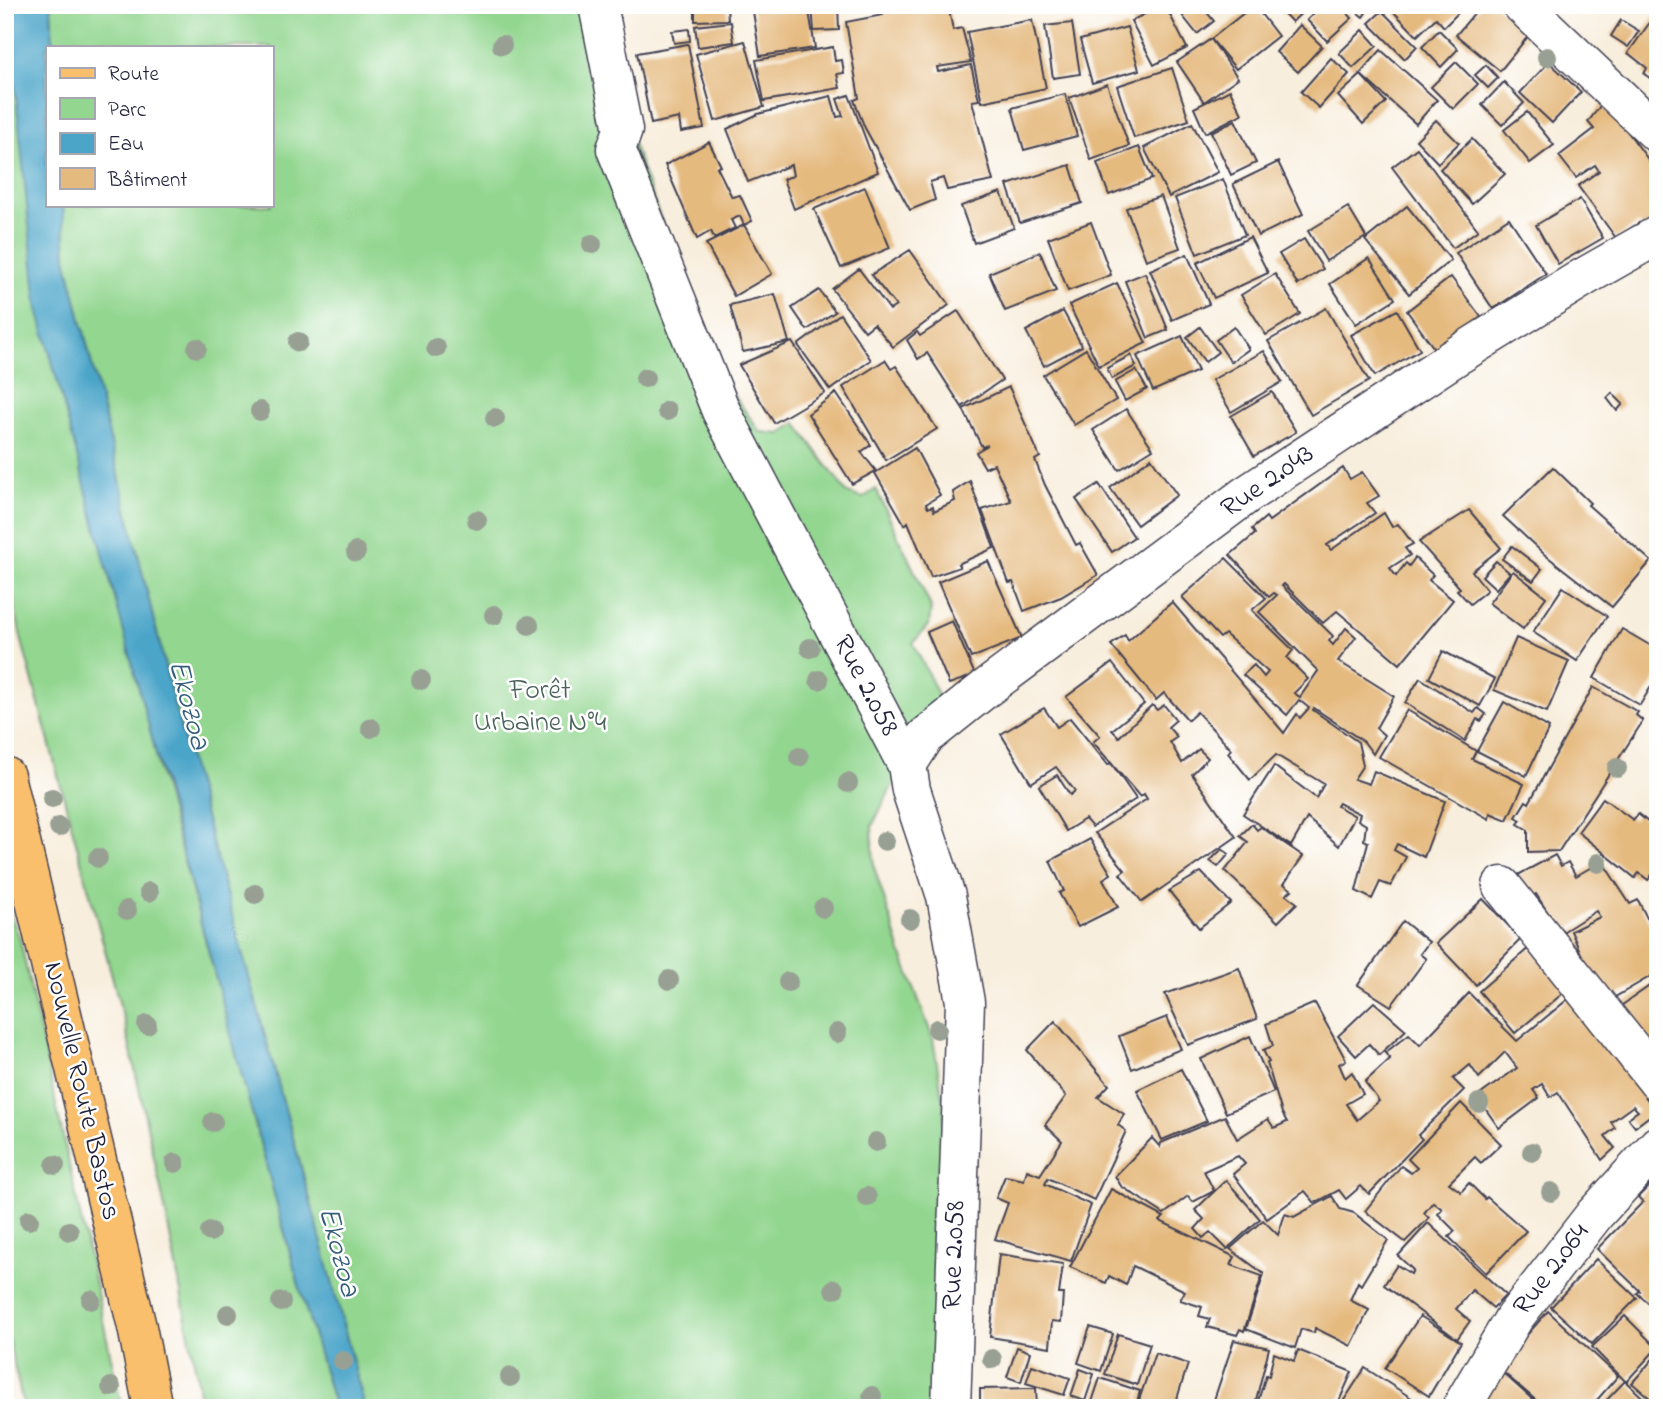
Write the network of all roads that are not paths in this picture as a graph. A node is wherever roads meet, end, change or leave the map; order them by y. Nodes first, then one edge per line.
1 (598, 5) edge
2 (1522, 5) edge
3 (1658, 134) edge
4 (1658, 235) edge
5 (907, 765) junction
6 (5, 776) edge
7 (1502, 886) dead end
8 (1658, 1082) edge
9 (1658, 1144) edge
10 (153, 1408) edge
11 (951, 1408) edge
12 (1461, 1408) edge

1 - 5 street, Rue 2.058
2 - 3 street
4 - 5 street, Rue 2.043
5 - 11 street, Rue 2.058
6 - 10 main road, Nouvelle Route Bastos
7 - 8 street
9 - 12 street, Rue 2.064

